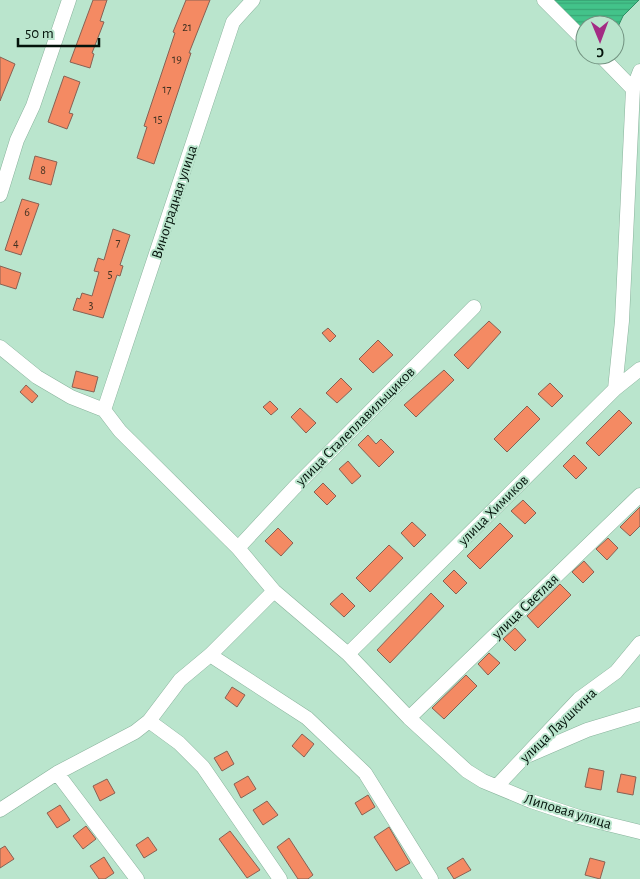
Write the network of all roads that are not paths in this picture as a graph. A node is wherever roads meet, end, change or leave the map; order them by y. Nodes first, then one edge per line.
1 (69, 0) edge
2 (253, 0) edge
3 (544, 0) edge
4 (575, 31) edge
5 (610, 65) edge
6 (640, 71) edge
7 (633, 89) junction
8 (0, 195) edge
9 (474, 307) dead end
10 (0, 347) edge
11 (640, 369) edge
12 (615, 389) junction
13 (104, 410) junction
14 (640, 494) edge
15 (238, 548) junction
16 (274, 591) junction
17 (640, 643) edge
18 (348, 654) junction
19 (210, 655) junction
20 (640, 714) edge
21 (409, 718) junction
22 (149, 721) junction
23 (521, 759) junction
24 (57, 773) junction
25 (497, 786) junction
26 (0, 810) edge
27 (640, 832) edge
28 (137, 879) edge
29 (280, 879) edge
30 (431, 879) edge

1 - 8 street
2 - 13 street, Виноградная улица
3 - 4 street
5 - 7 street
6 - 7 street
7 - 12 street
9 - 15 street, улица Сталеплавильщиков
10 - 13 street
11 - 12 street, улица Химиков
12 - 18 street, улица Химиков
13 - 15 street, Липовая улица
14 - 21 street, улица Светлая
15 - 16 street, Липовая улица
16 - 18 street, Липовая улица
16 - 19 street
17 - 23 street, улица Лаушкина
18 - 21 street, Липовая улица
19 - 22 street
19 - 30 street
20 - 23 street
21 - 25 street, Липовая улица
22 - 24 street
22 - 29 street
23 - 25 street, улица Лаушкина
24 - 26 street
24 - 28 street
25 - 27 street, Липовая улица

